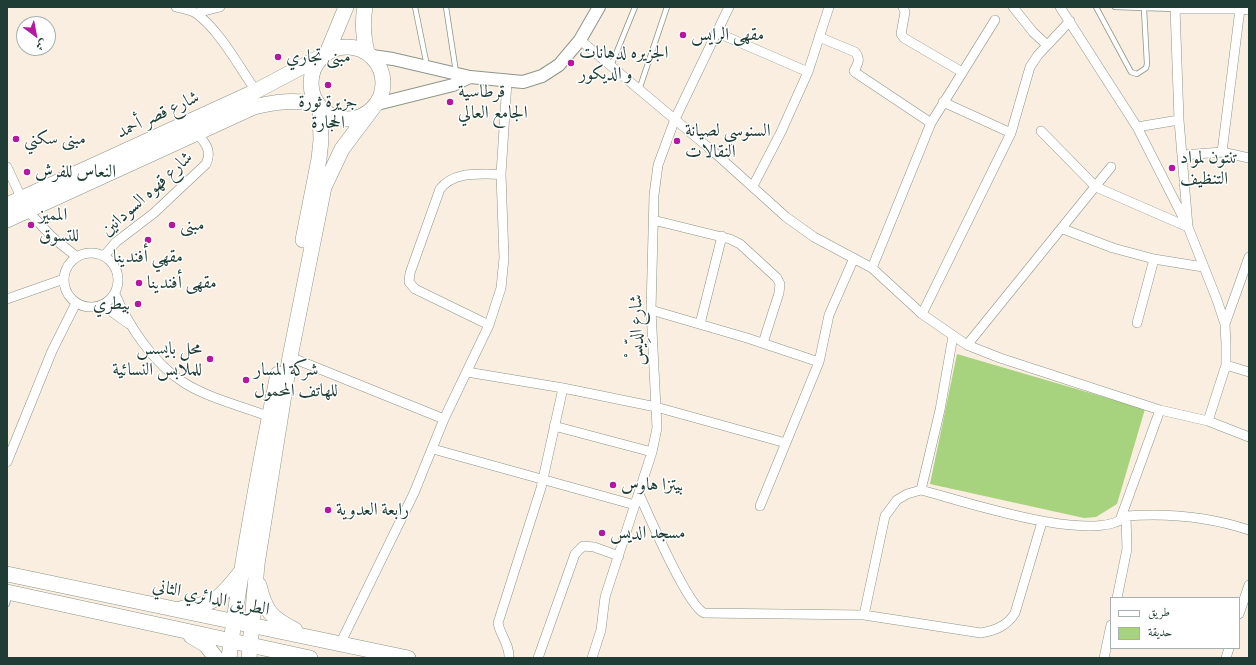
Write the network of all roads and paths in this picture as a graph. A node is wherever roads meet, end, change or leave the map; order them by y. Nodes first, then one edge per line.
1 (176, 7) edge
2 (220, 7) edge
3 (346, 7) edge
4 (365, 7) edge
5 (416, 7) edge
6 (446, 7) edge
7 (599, 7) edge
8 (635, 7) edge
9 (667, 7) edge
10 (729, 7) edge
11 (903, 7) edge
12 (1013, 7) edge
13 (1060, 7) edge
14 (1096, 7) edge
15 (1115, 7) edge
16 (825, 8) edge
17 (1144, 8) junction
18 (1157, 8) edge
19 (1175, 8) edge
20 (1244, 9) edge
21 (196, 13) junction
22 (995, 20) dead end
23 (1070, 20) junction
24 (718, 33) junction
25 (819, 37) junction
26 (580, 40) junction
27 (1047, 45) junction
28 (326, 54) junction
29 (370, 54) junction
30 (427, 67) junction
31 (610, 67) junction
32 (808, 72) junction
33 (962, 72) junction
34 (456, 74) junction
35 (470, 77) junction
36 (507, 82) junction
37 (639, 90) junction
38 (256, 91) junction
39 (944, 102) junction
40 (319, 105) junction
41 (375, 107) junction
42 (675, 119) junction
43 (1179, 120) junction
44 (932, 123) junction
45 (1137, 127) junction
46 (1041, 131) dead end
47 (1011, 133) junction
48 (198, 134) junction
49 (1222, 152) junction
50 (1183, 154) junction
51 (1249, 158) edge
52 (7, 167) edge
53 (1111, 167) dead end
54 (501, 174) junction
55 (753, 186) junction
56 (1096, 187) junction
57 (25, 204) junction
58 (7, 205) edge
59 (7, 220) edge
60 (653, 220) junction
61 (1188, 227) junction
62 (1063, 229) junction
63 (722, 236) junction
64 (104, 256) junction
65 (77, 257) junction
66 (1249, 257) edge
67 (854, 258) junction
68 (1154, 259) junction
69 (1203, 267) junction
70 (872, 268) junction
71 (64, 279) junction
72 (115, 294) junction
73 (7, 299) edge
74 (76, 303) junction
75 (102, 305) junction
76 (651, 310) junction
77 (922, 314) junction
78 (1137, 323) dead end
79 (700, 324) junction
80 (1224, 324) junction
81 (130, 325) junction
82 (489, 325) junction
83 (953, 336) junction
84 (764, 343) junction
85 (967, 345) junction
86 (290, 357) junction
87 (819, 362) junction
88 (1226, 365) junction
89 (467, 372) junction
90 (1249, 372) edge
91 (563, 388) junction
92 (656, 407) junction
93 (1160, 410) junction
94 (274, 419) junction
95 (444, 419) junction
96 (1208, 421) junction
97 (554, 426) junction
98 (1249, 437) edge
99 (786, 443) junction
100 (433, 449) junction
101 (652, 452) junction
102 (7, 462) edge
103 (543, 480) junction
104 (920, 490) junction
105 (639, 494) junction
106 (635, 505) junction
107 (760, 506) dead end
108 (1123, 519) junction
109 (1042, 522) junction
110 (1249, 530) edge
111 (618, 556) junction
112 (257, 564) junction
113 (242, 571) junction
114 (8, 572) edge
115 (1249, 585) edge
116 (8, 596) edge
117 (1117, 597) edge
118 (168, 608) junction
119 (1240, 611) edge
120 (864, 615) junction
121 (233, 622) junction
122 (162, 626) junction
123 (250, 626) junction
124 (1110, 630) edge
125 (316, 640) junction
126 (231, 641) junction
127 (340, 644) junction
128 (250, 651) edge
129 (216, 658) edge
130 (229, 658) edge
131 (310, 658) edge
132 (408, 658) edge
133 (509, 658) edge
134 (538, 658) edge
135 (592, 658) edge
136 (1104, 658) edge

1 - 21 street
2 - 21 street
3 - 28 main road
4 - 29 main road
5 - 30 lane
6 - 34 lane
7 - 26 street
8 - 31 lane
9 - 37 lane
10 - 24 street, شارع الدِّيسْ
11 - 33 street
12 - 27 street
13 - 23 street
14 - 17 lane
15 - 17 lane
16 - 25 street
17 - 18 lane
18 - 19 lane
19 - 20 street
19 - 43 street
20 - 49 street
21 - 38 street
22 - 33 street
23 - 27 street
23 - 45 street
24 - 32 street
24 - 42 street, شارع الدِّيسْ
25 - 32 street
25 - 44 street
26 - 31 street
26 - 36 street
27 - 47 street
28 - 29 main road
28 - 38 main road, شارع قصر أحمد
28 - 40 main road
29 - 30 street
29 - 41 main road
30 - 34 street
31 - 37 street
32 - 55 street
33 - 39 street
34 - 35 street
35 - 36 street
35 - 41 street
36 - 54 street
37 - 42 street
38 - 57 main road, شارع قصر أحمد
39 - 44 street
39 - 47 street
40 - 41 main road
40 - 48 main road, شارع قصر أحمد
40 - 94 main road
41 - 86 main road
42 - 55 street
42 - 60 street, شارع الدِّيسْ
43 - 45 street
43 - 50 street
44 - 70 street
45 - 61 street
46 - 56 street
47 - 77 street
48 - 57 main road, شارع قصر أحمد
48 - 64 street, شارع قهوه السودانين
49 - 50 street
49 - 51 street
50 - 61 street
52 - 57 street
53 - 56 street
54 - 82 street
54 - 82 street
55 - 67 street
56 - 61 street
56 - 62 street
57 - 58 main road, شارع قصر أحمد
57 - 59 main road, شارع قصر أحمد
57 - 65 street
60 - 63 street
60 - 76 street, شارع الدِّيسْ
61 - 69 street
62 - 68 street
62 - 85 street
63 - 79 street
63 - 84 street
64 - 65 street
64 - 72 street
65 - 71 street
66 - 80 street
67 - 70 street
67 - 87 street
68 - 69 street
68 - 78 street
69 - 80 street
70 - 77 street
71 - 73 street
71 - 74 street
72 - 75 street
72 - 81 street
74 - 75 street
74 - 102 street
75 - 81 street
76 - 79 street
76 - 92 street, شارع الدِّيسْ
77 - 83 street
79 - 84 street
80 - 88 street
81 - 94 street
82 - 89 street
83 - 85 street
83 - 104 street
84 - 87 street
85 - 93 street
86 - 94 main road
86 - 95 street
87 - 99 street
88 - 90 street
88 - 96 street
89 - 91 street
89 - 95 street
91 - 92 street
91 - 97 street
92 - 99 street
92 - 101 street, شارع الدِّيسْ
93 - 96 street
93 - 108 street
94 - 112 main road
94 - 113 main road
95 - 100 street
96 - 98 street
97 - 101 street
97 - 103 street
99 - 107 street
100 - 103 street
100 - 127 street
101 - 105 street, شارع الدِّيسْ
103 - 106 street
103 - 133 street
104 - 109 street
104 - 120 street
105 - 106 street, شارع الدِّيسْ
105 - 120 street
106 - 111 street, شارع الدِّيسْ
108 - 109 street
108 - 110 street
108 - 117 street
109 - 120 street
111 - 134 street
111 - 135 street, شارع الدِّيسْ
112 - 123 main road
112 - 125 main road
113 - 118 main road
113 - 121 main road
114 - 118 main road, الطريق الدائري الثاني
115 - 119 street
116 - 122 main road, الطريق الدائري الثاني
118 - 121 main road, الطريق الدائري الثاني
121 - 123 main road, الطريق الدائري الثاني
121 - 126 main road
122 - 126 main road, الطريق الدائري الثاني
122 - 129 main road
123 - 125 main road, الطريق الدائري الثاني
123 - 128 main road
124 - 136 street
125 - 127 main road, الطريق الدائري الثاني
126 - 128 main road, الطريق الدائري الثاني
126 - 130 main road
127 - 132 main road, الطريق الدائري الثاني
128 - 131 main road, الطريق الدائري الثاني

